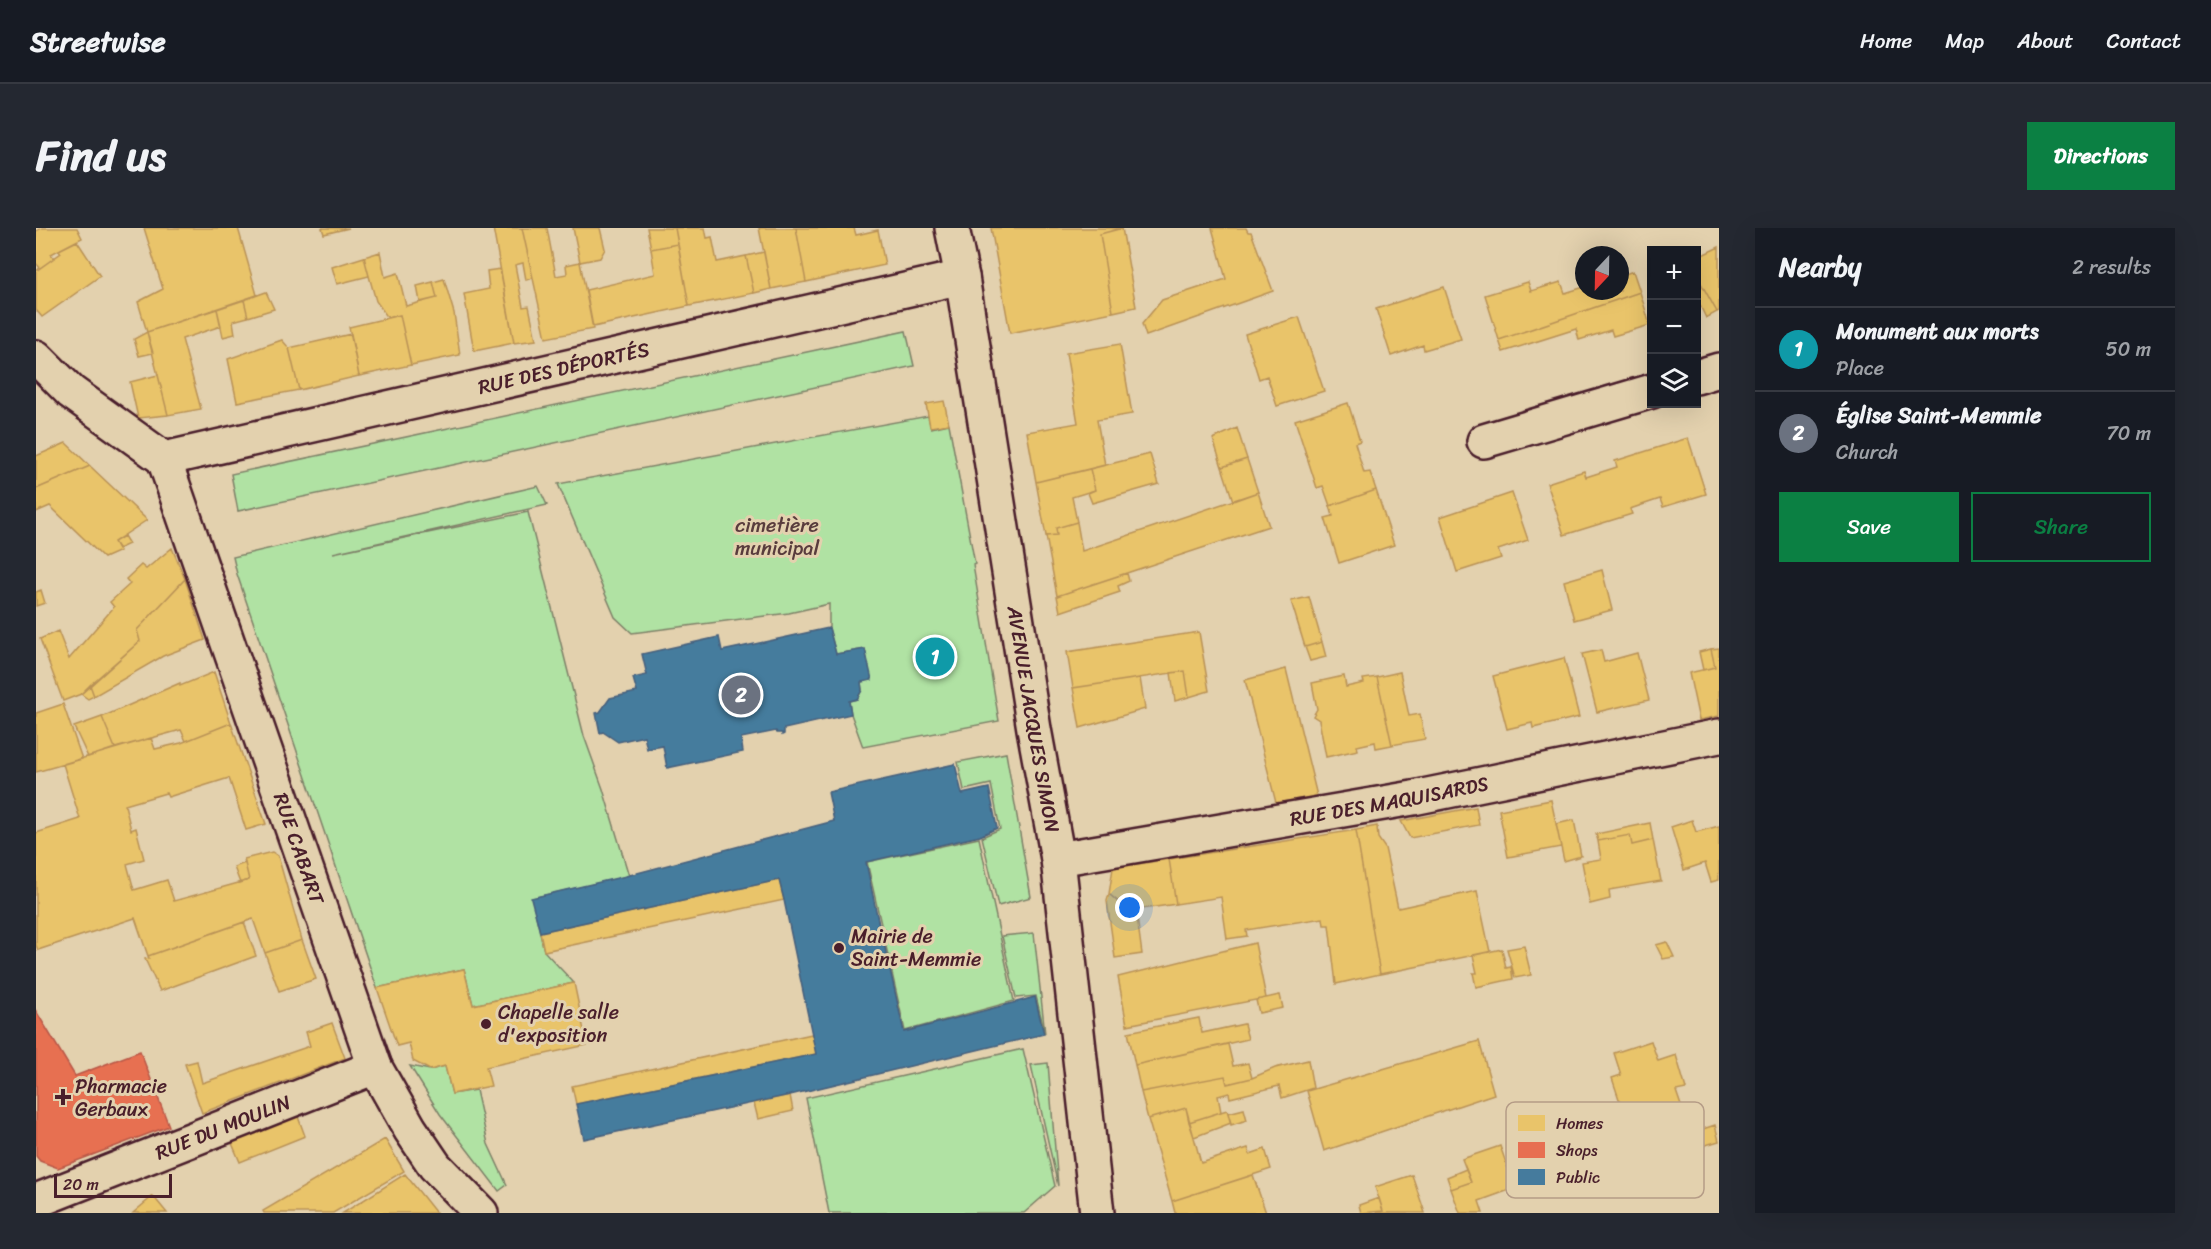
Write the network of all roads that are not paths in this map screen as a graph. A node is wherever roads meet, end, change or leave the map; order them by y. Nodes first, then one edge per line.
1 (952, 228) edge
2 (962, 276) junction
3 (36, 357) edge
4 (1719, 370) edge
5 (1701, 375) edge
6 (1647, 392) edge
7 (1484, 441) dead end
8 (164, 459) junction
9 (1719, 736) edge
10 (1058, 859) junction
11 (375, 1068) junction
12 (36, 1200) edge
13 (36, 1207) edge
14 (42, 1213) edge
15 (481, 1213) edge
16 (1096, 1213) edge

1 - 2 street, AVENUE JACQUES SIMON
2 - 8 street, RUE DES DÉPORTÉS
2 - 10 street, AVENUE JACQUES SIMON
3 - 8 street
4 - 5 street
6 - 7 street
8 - 11 street, RUE CABART
9 - 10 street, RUE DES MAQUISARDS
10 - 16 street, AVENUE JACQUES SIMON
11 - 12 street, RUE DU MOULIN
11 - 15 street, RUE CABART
13 - 14 street

